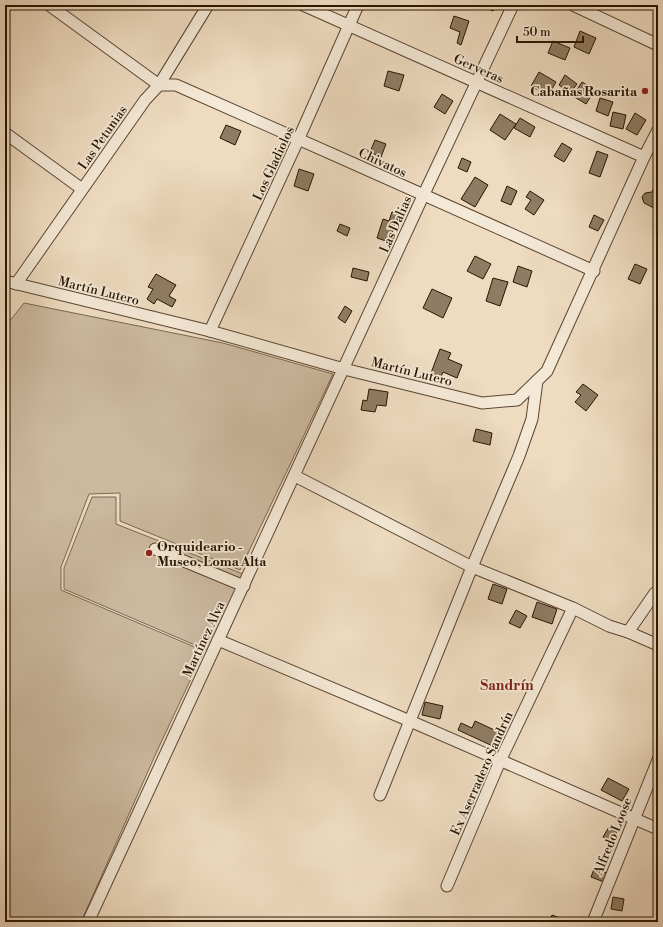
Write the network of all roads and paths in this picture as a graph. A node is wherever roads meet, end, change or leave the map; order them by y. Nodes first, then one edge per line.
1 (49, 5) edge
2 (208, 5) edge
3 (303, 5) edge
4 (358, 5) edge
5 (513, 5) edge
6 (573, 5) edge
7 (348, 26) junction
8 (658, 45) edge
9 (476, 82) junction
10 (159, 85) junction
11 (658, 130) edge
12 (5, 133) edge
13 (299, 138) junction
14 (644, 157) junction
15 (82, 189) junction
16 (423, 196) junction
17 (594, 271) junction
18 (5, 280) edge
19 (16, 284) junction
20 (210, 331) junction
21 (344, 369) junction
22 (537, 381) junction
23 (295, 476) junction
24 (155, 549) dead end
25 (472, 567) junction
26 (244, 586) junction
27 (658, 593) edge
28 (573, 608) junction
29 (628, 632) junction
30 (218, 640) junction
31 (658, 645) edge
32 (410, 721) junction
33 (658, 760) edge
34 (500, 761) junction
35 (380, 795) dead end
36 (634, 819) junction
37 (658, 829) edge
38 (447, 886) dead end
39 (88, 922) edge
40 (593, 922) edge

1 - 10 street
2 - 10 street, Las Petunias
3 - 7 street, Gerveras
4 - 7 street, Los Gladiolos
5 - 9 street, Las Dalias
6 - 8 street
7 - 9 street, Gerveras
7 - 13 street, Los Gladiolos
9 - 14 street, Gerveras
9 - 16 street, Las Dalias
10 - 13 street, Chivatos
10 - 15 street, Las Petunias
11 - 14 street, Martín Lutero
12 - 15 street
13 - 16 street, Chivatos
13 - 20 street, Los Gladiolos
14 - 17 street, Martín Lutero
15 - 19 street, Las Petunias
16 - 17 street, Chivatos
16 - 21 street, Las Dalias
17 - 22 street, Martín Lutero
18 - 19 street, Martín Lutero
19 - 20 street, Martín Lutero
20 - 21 street, Martín Lutero
21 - 22 street, Martín Lutero
21 - 23 street, Martínez Alva
22 - 25 street
23 - 25 street
23 - 26 street, Martínez Alva
24 - 26 street
25 - 28 street
25 - 32 street
26 - 30 street, Martínez Alva
27 - 29 street
28 - 29 street
28 - 34 street, Ex Aserradero Sandrín
29 - 31 street
30 - 32 street
30 - 39 street, Martínez Alva
32 - 34 street
32 - 35 street
33 - 36 street, Alfredo Loose
34 - 36 street
34 - 38 street, Ex Aserradero Sandrín
36 - 37 street
36 - 40 street, Alfredo Loose

